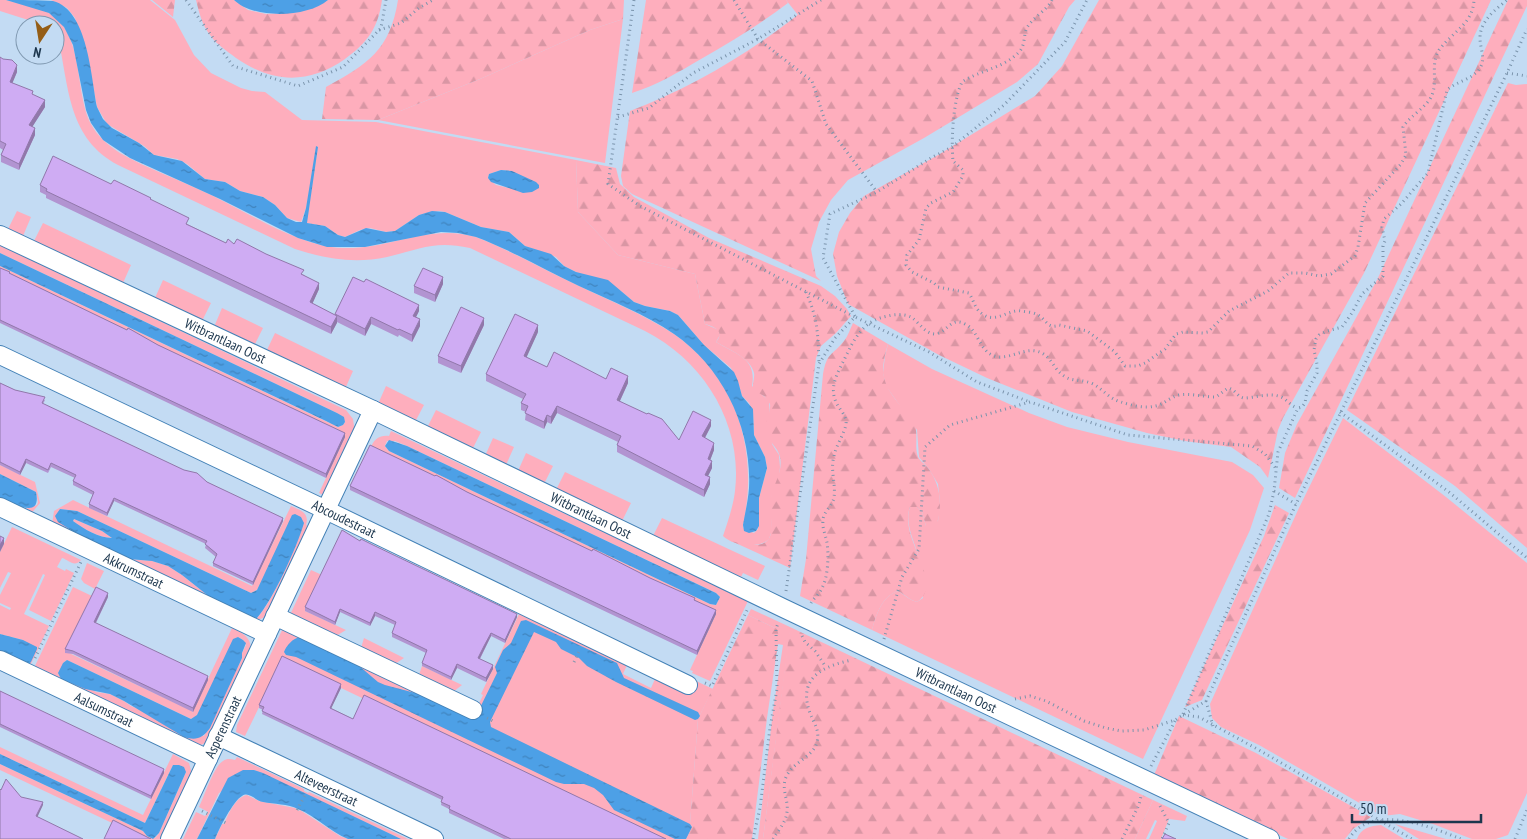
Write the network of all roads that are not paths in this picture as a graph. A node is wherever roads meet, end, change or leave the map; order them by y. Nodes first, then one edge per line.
1 (0, 235) edge
2 (0, 355) edge
3 (373, 410) junction
4 (0, 507) edge
5 (326, 510) junction
6 (275, 616) junction
7 (267, 634) junction
8 (0, 660) edge
9 (688, 686) road end
10 (473, 710) dead end
11 (218, 736) junction
12 (208, 759) junction
13 (170, 839) edge
14 (434, 839) edge
15 (1270, 839) edge

1 - 3 street, Witbrantlaan Oost
2 - 5 street, Abcoudestraat
3 - 5 street, Asperenstraat
3 - 15 street, Witbrantlaan Oost
4 - 7 street, Akkrumstraat
5 - 6 street, Asperenstraat
5 - 9 street, Abcoudestraat
6 - 7 street, Asperenstraat
6 - 10 street
7 - 11 street, Asperenstraat
8 - 12 street, Aalsumstraat
11 - 12 street, Asperenstraat
11 - 14 street, Alteveerstraat
12 - 13 street, Asperenstraat

